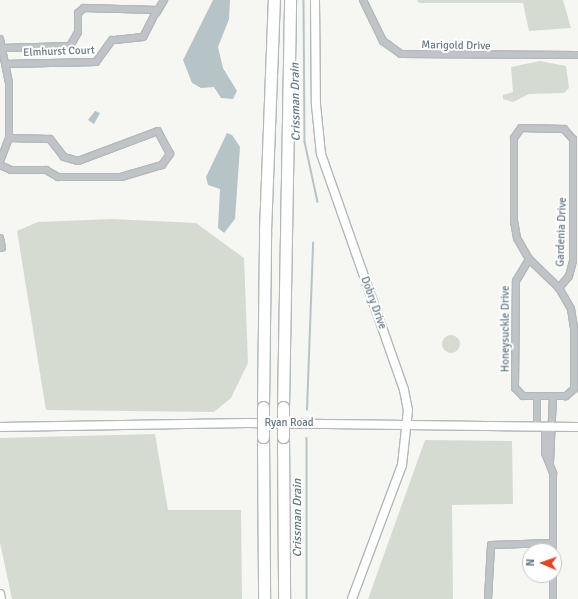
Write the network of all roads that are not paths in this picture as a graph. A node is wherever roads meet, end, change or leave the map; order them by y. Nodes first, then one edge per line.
1 (164, 0) edge
2 (274, 0) edge
3 (290, 0) edge
4 (315, 0) edge
5 (363, 0) edge
6 (157, 12) junction
7 (0, 39) edge
8 (2, 48) junction
9 (578, 55) edge
10 (5, 64) junction
11 (9, 138) junction
12 (0, 163) edge
13 (0, 238) edge
14 (2, 248) dead end
15 (529, 260) junction
16 (559, 288) junction
17 (537, 396) junction
18 (553, 396) junction
19 (408, 424) junction
20 (0, 427) edge
21 (545, 427) junction
22 (578, 427) edge
23 (553, 543) edge
24 (522, 544) edge
25 (553, 583) edge
26 (0, 594) edge
27 (1, 599) edge
28 (264, 599) edge
29 (284, 599) edge
30 (352, 599) edge
31 (488, 599) edge
32 (553, 599) edge

1 - 6 street, Elmhurst Court
2 - 28 highway, bridge
3 - 29 highway, bridge
4 - 19 street, Dobry Drive
5 - 9 street, Marigold Drive
6 - 8 street, Elmhurst Court
6 - 10 street, Elmhurst Court
7 - 8 street
8 - 10 street
10 - 11 street
11 - 12 street
11 - 12 street
13 - 14 street
15 - 16 street
15 - 16 street, Gardenia Drive
15 - 17 street, Honeysuckle Drive
16 - 18 street
17 - 18 street, Honeysuckle Drive
17 - 21 street
18 - 21 street
19 - 20 street, Ryan Road
19 - 21 street, Ryan Road
19 - 30 street, Dobry Drive
21 - 22 street, Ryan Road
21 - 23 street
24 - 31 street
25 - 32 street
26 - 27 street

